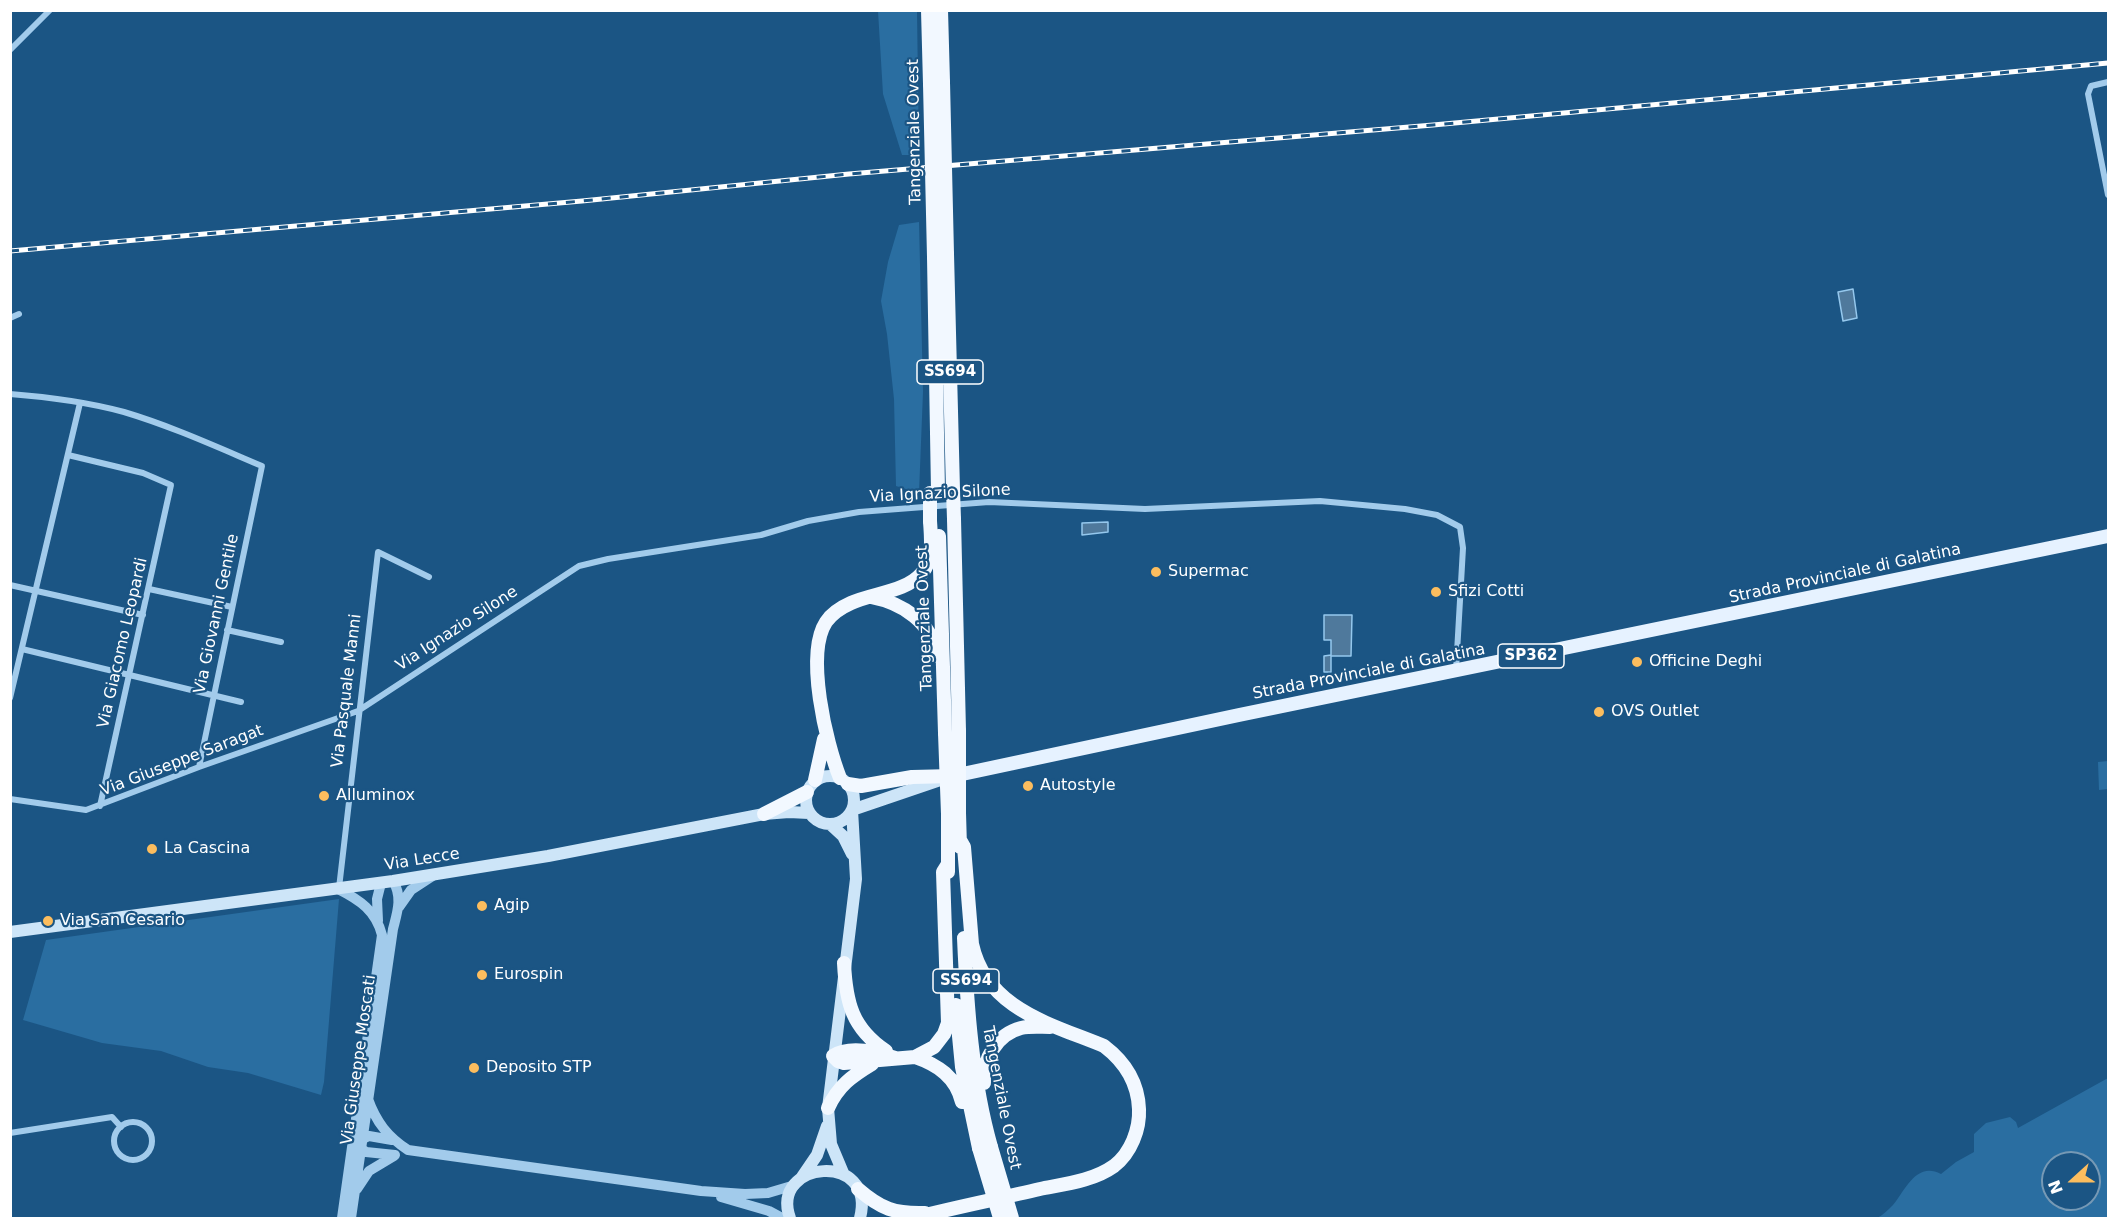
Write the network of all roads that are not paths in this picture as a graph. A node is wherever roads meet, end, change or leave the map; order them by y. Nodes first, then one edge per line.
1 (50, 10) edge
2 (928, 10) edge
3 (941, 10) edge
4 (10, 50) edge
5 (2109, 82) edge
6 (936, 83) junction
7 (2109, 195) edge
8 (941, 255) junction
9 (19, 314) dead end
10 (10, 318) edge
11 (10, 394) edge
12 (80, 403) junction
13 (68, 455) junction
14 (935, 520) junction
15 (2109, 536) edge
16 (429, 577) dead end
17 (10, 585) edge
18 (149, 589) junction
19 (36, 592) junction
20 (869, 596) junction
21 (232, 607) junction
22 (143, 615) junction
23 (227, 630) junction
24 (281, 642) dead end
25 (22, 649) junction
26 (1456, 671) junction
27 (129, 676) junction
28 (214, 694) junction
29 (10, 698) edge
30 (241, 702) dead end
31 (358, 711) junction
32 (950, 730) junction
33 (825, 731) junction
34 (199, 767) junction
35 (953, 776) junction
36 (900, 779) junction
37 (844, 781) junction
38 (811, 786) junction
39 (10, 799) edge
40 (882, 800) junction
41 (100, 806) junction
42 (852, 810) junction
43 (809, 813) junction
44 (764, 814) junction
45 (953, 814) junction
46 (830, 824) junction
47 (960, 840) junction
48 (948, 864) junction
49 (437, 874) junction
50 (856, 879) junction
51 (387, 882) junction
52 (338, 889) junction
53 (399, 907) junction
54 (379, 923) junction
55 (10, 932) edge
56 (844, 963) junction
57 (1055, 1027) junction
58 (833, 1056) junction
59 (915, 1057) junction
60 (895, 1058) junction
61 (877, 1061) junction
62 (368, 1099) junction
63 (828, 1107) junction
64 (828, 1125) junction
65 (121, 1127) junction
66 (10, 1133) edge
67 (392, 1140) junction
68 (359, 1143) junction
69 (986, 1144) junction
70 (408, 1150) junction
71 (395, 1155) junction
72 (844, 1175) junction
73 (799, 1181) junction
74 (858, 1189) junction
75 (701, 1191) junction
76 (354, 1193) junction
77 (933, 1213) junction
78 (342, 1218) edge
79 (351, 1218) edge
80 (782, 1218) edge
81 (790, 1218) edge
82 (860, 1218) edge
83 (914, 1218) edge
84 (1000, 1218) edge
85 (1012, 1218) edge

1 - 4 street
2 - 6 highway, Tangenziale Ovest / SS694
3 - 6 highway, Tangenziale Ovest / SS694
5 - 7 street
6 - 8 highway, Tangenziale Ovest / SS694, bridge
8 - 14 highway, Tangenziale Ovest / SS694, bridge
8 - 32 highway, Tangenziale Ovest / SS694, bridge
9 - 10 street
11 - 12 street
12 - 13 street
12 - 21 street, Via Giovanni Gentile
13 - 18 street, Via Giacomo Leopardi
13 - 19 street
14 - 20 highway
14 - 32 highway, Tangenziale Ovest / SS694
15 - 26 main road, Strada Provinciale di Galatina / SP362
16 - 31 street, Via Pasquale Manni
17 - 19 street
18 - 21 street
18 - 22 street, Via Giacomo Leopardi
19 - 22 street
19 - 25 street
20 - 32 highway
20 - 33 highway
21 - 23 street, Via Giovanni Gentile
22 - 27 street, Via Giacomo Leopardi
23 - 24 street
23 - 28 street, Via Giovanni Gentile
25 - 27 street
25 - 29 street
26 - 31 street, Via Ignazio Silone
26 - 35 main road, Strada Provinciale di Galatina / SP362
27 - 28 street
27 - 41 street, Via Giacomo Leopardi
28 - 30 street
28 - 34 street, Via Giovanni Gentile
31 - 34 street, Via Giuseppe Saragat
31 - 52 street, Via Pasquale Manni
32 - 45 highway, Tangenziale Ovest / SS694, bridge
33 - 37 highway
33 - 38 highway
34 - 41 street, Via Giuseppe Saragat
35 - 36 highway
35 - 40 main road
36 - 37 highway
36 - 40 street
37 - 38 main road
37 - 42 main road
38 - 43 main road
38 - 44 highway
39 - 41 street, Via Giuseppe Saragat
40 - 42 main road
42 - 46 main road
42 - 50 main road
43 - 44 main road, Via Lecce
43 - 46 main road
44 - 49 main road, Via Lecce
45 - 47 highway, Tangenziale Ovest / SS694
45 - 48 highway, Tangenziale Ovest / SS694
46 - 50 main road
47 - 57 highway
47 - 69 highway, Tangenziale Ovest / SS694
48 - 59 highway
48 - 69 highway, Tangenziale Ovest / SS694
49 - 51 main road, Via Lecce
49 - 53 street, Via Giuseppe Moscati
50 - 56 main road
51 - 52 main road, Via Lecce
51 - 53 street, Via Giuseppe Moscati
51 - 54 street, Via Giuseppe Moscati
52 - 54 street
52 - 55 main road, Via Lecce
53 - 62 street, Via Giuseppe Moscati
54 - 68 street, Via Giuseppe Moscati
56 - 58 main road
56 - 60 highway
57 - 69 highway
57 - 77 highway
58 - 60 highway
58 - 61 highway
58 - 63 main road
59 - 60 highway
59 - 69 highway
60 - 61 highway
61 - 63 highway
62 - 67 street
62 - 68 street, Via Giuseppe Moscati
63 - 64 main road
64 - 72 main road
64 - 73 main road
65 - 65 street
65 - 66 street
67 - 68 street
67 - 70 street
68 - 71 street
68 - 76 street, Via Giuseppe Moscati
68 - 78 street, Via Giuseppe Moscati
69 - 84 highway, Tangenziale Ovest / SS694, bridge
69 - 85 highway, Tangenziale Ovest / SS694, bridge
70 - 71 street
70 - 75 street
71 - 76 street
72 - 73 main road
72 - 74 main road
73 - 75 street
73 - 81 main road
74 - 77 highway
74 - 82 main road
75 - 80 street
76 - 79 street, Via Giuseppe Moscati
77 - 83 highway

